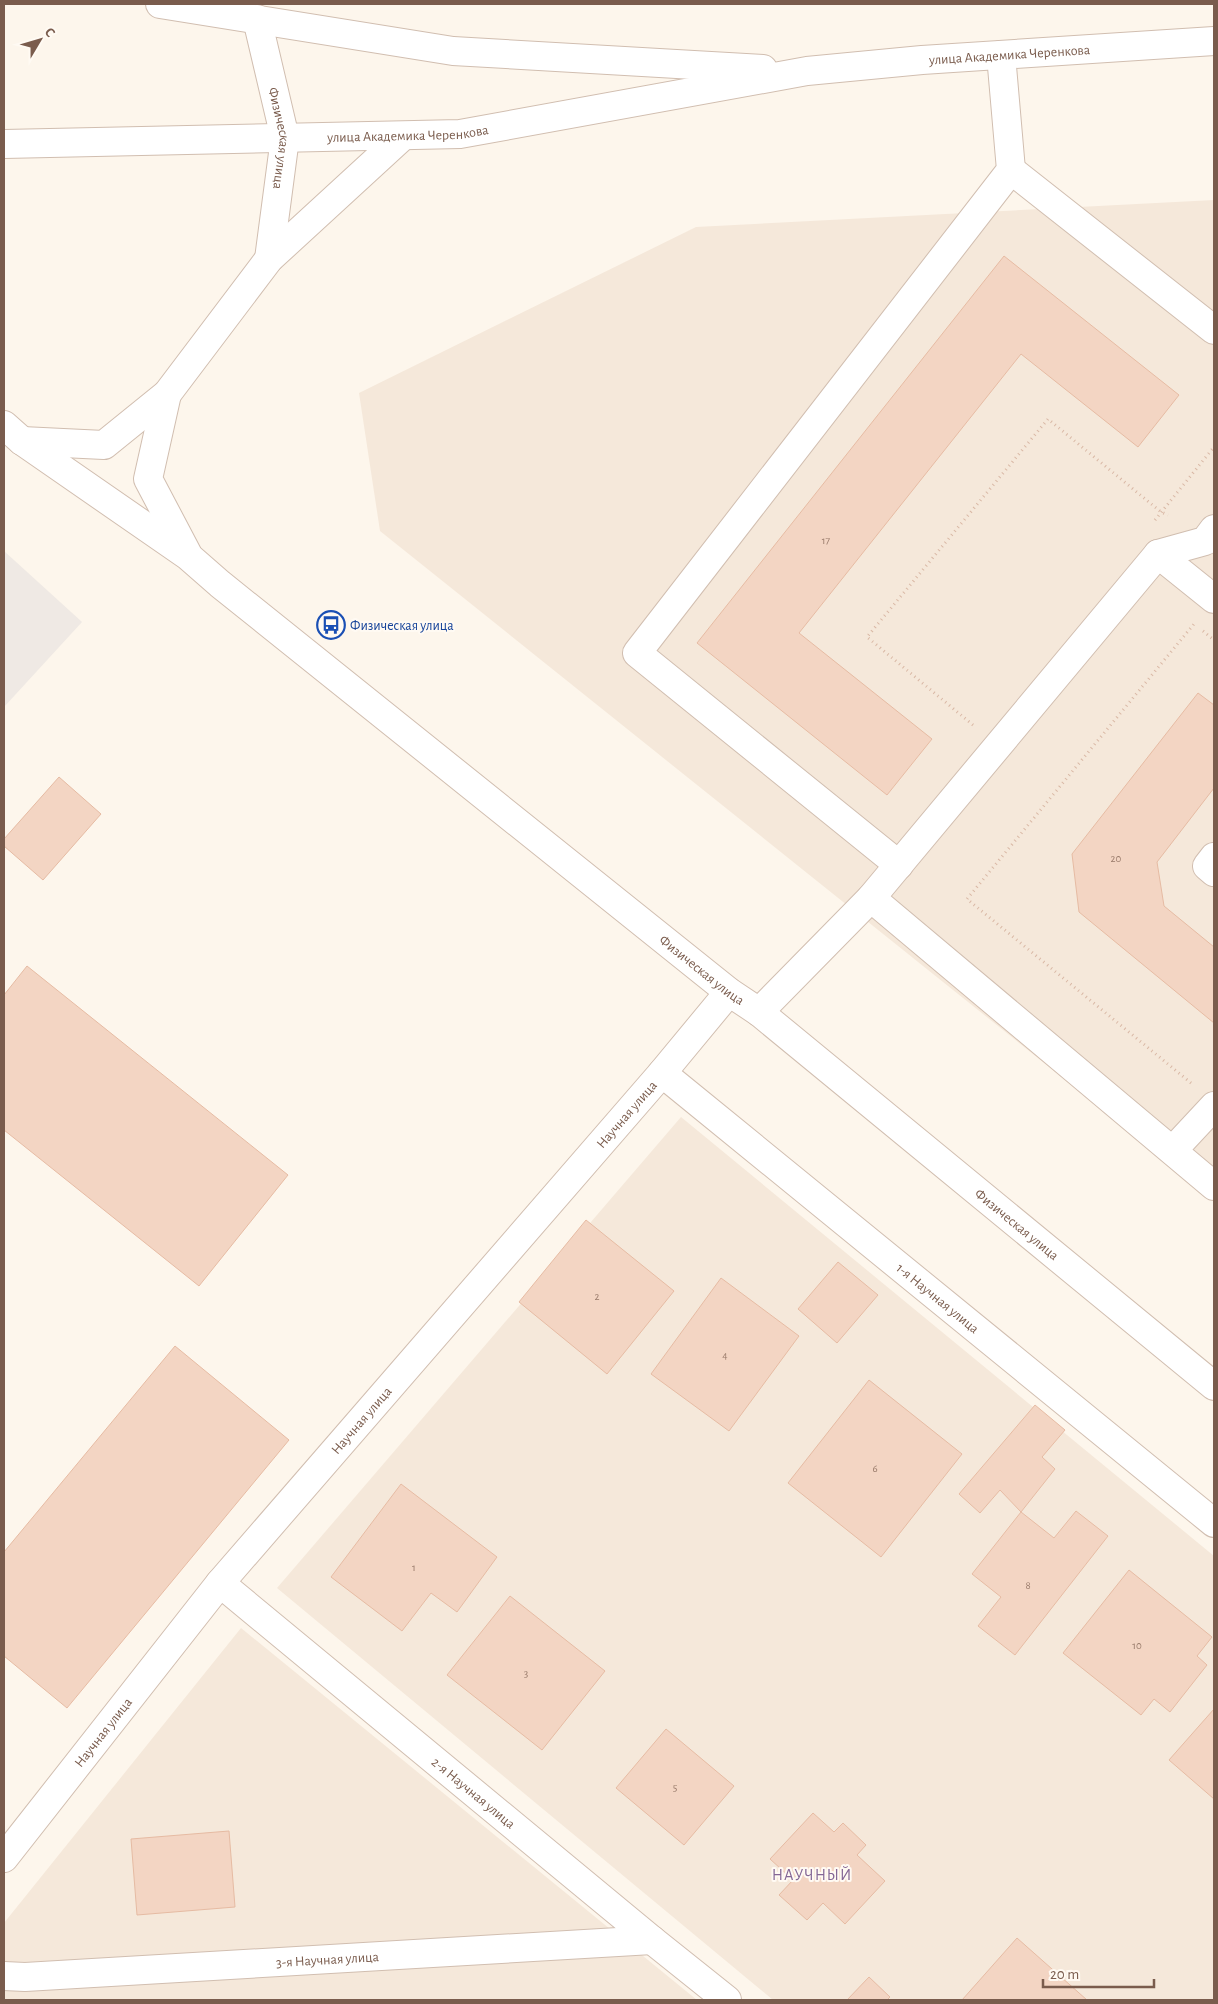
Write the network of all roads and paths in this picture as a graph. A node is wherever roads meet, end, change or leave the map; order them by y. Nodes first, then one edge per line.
1 (160, 4) edge
2 (257, 20) junction
3 (1214, 41) edge
4 (1001, 55) junction
5 (807, 71) junction
6 (403, 136) junction
7 (285, 138) junction
8 (4, 144) edge
9 (1010, 170) junction
10 (268, 259) junction
11 (1214, 330) edge
12 (167, 394) junction
13 (13, 433) edge
14 (1214, 447) edge
15 (1161, 512) junction
16 (1148, 528) dead end
17 (1214, 529) edge
18 (1158, 554) junction
19 (188, 556) junction
20 (1214, 599) edge
21 (1195, 624) dead end
22 (974, 726) dead end
23 (1214, 857) edge
24 (899, 865) junction
25 (1214, 872) edge
26 (871, 898) junction
27 (729, 992) junction
28 (759, 1012) junction
29 (662, 1073) junction
30 (1206, 1097) edge
31 (1172, 1150) junction
32 (1214, 1186) edge
33 (1214, 1386) edge
34 (1214, 1523) edge
35 (220, 1583) junction
36 (4, 1858) edge
37 (652, 1940) junction
38 (4, 1976) edge
39 (727, 2000) edge

1 - 2 street, улица Академика Черенкова
2 - 5 street, улица Академика Черенкова
2 - 7 street, Физическая улица
3 - 4 street, улица Академика Черенкова
4 - 5 street, улица Академика Черенкова
4 - 9 street
5 - 6 street, улица Академика Черенкова
6 - 7 street, улица Академика Черенкова
6 - 10 street, Физическая улица
7 - 8 street, улица Академика Черенкова
7 - 10 street, Физическая улица
9 - 11 street
9 - 24 street
10 - 12 street, Физическая улица
12 - 13 street, Физическая улица
12 - 19 street, Физическая улица
13 - 19 street, Физическая улица
14 - 15 path
15 - 16 path
15 - 22 path
17 - 18 street
18 - 20 street
18 - 24 street
19 - 27 street, Физическая улица
21 - 30 path
23 - 25 street
24 - 26 street
26 - 28 street
26 - 31 street
27 - 28 street, Физическая улица
27 - 29 street, Научная улица
28 - 33 street, Физическая улица
29 - 34 street, 1-я Научная улица
29 - 35 street, Научная улица
30 - 31 street
31 - 32 street
35 - 36 street, Научная улица
35 - 37 street, 2-я Научная улица
37 - 38 street, 3-я Научная улица
37 - 39 street, 2-я Научная улица

